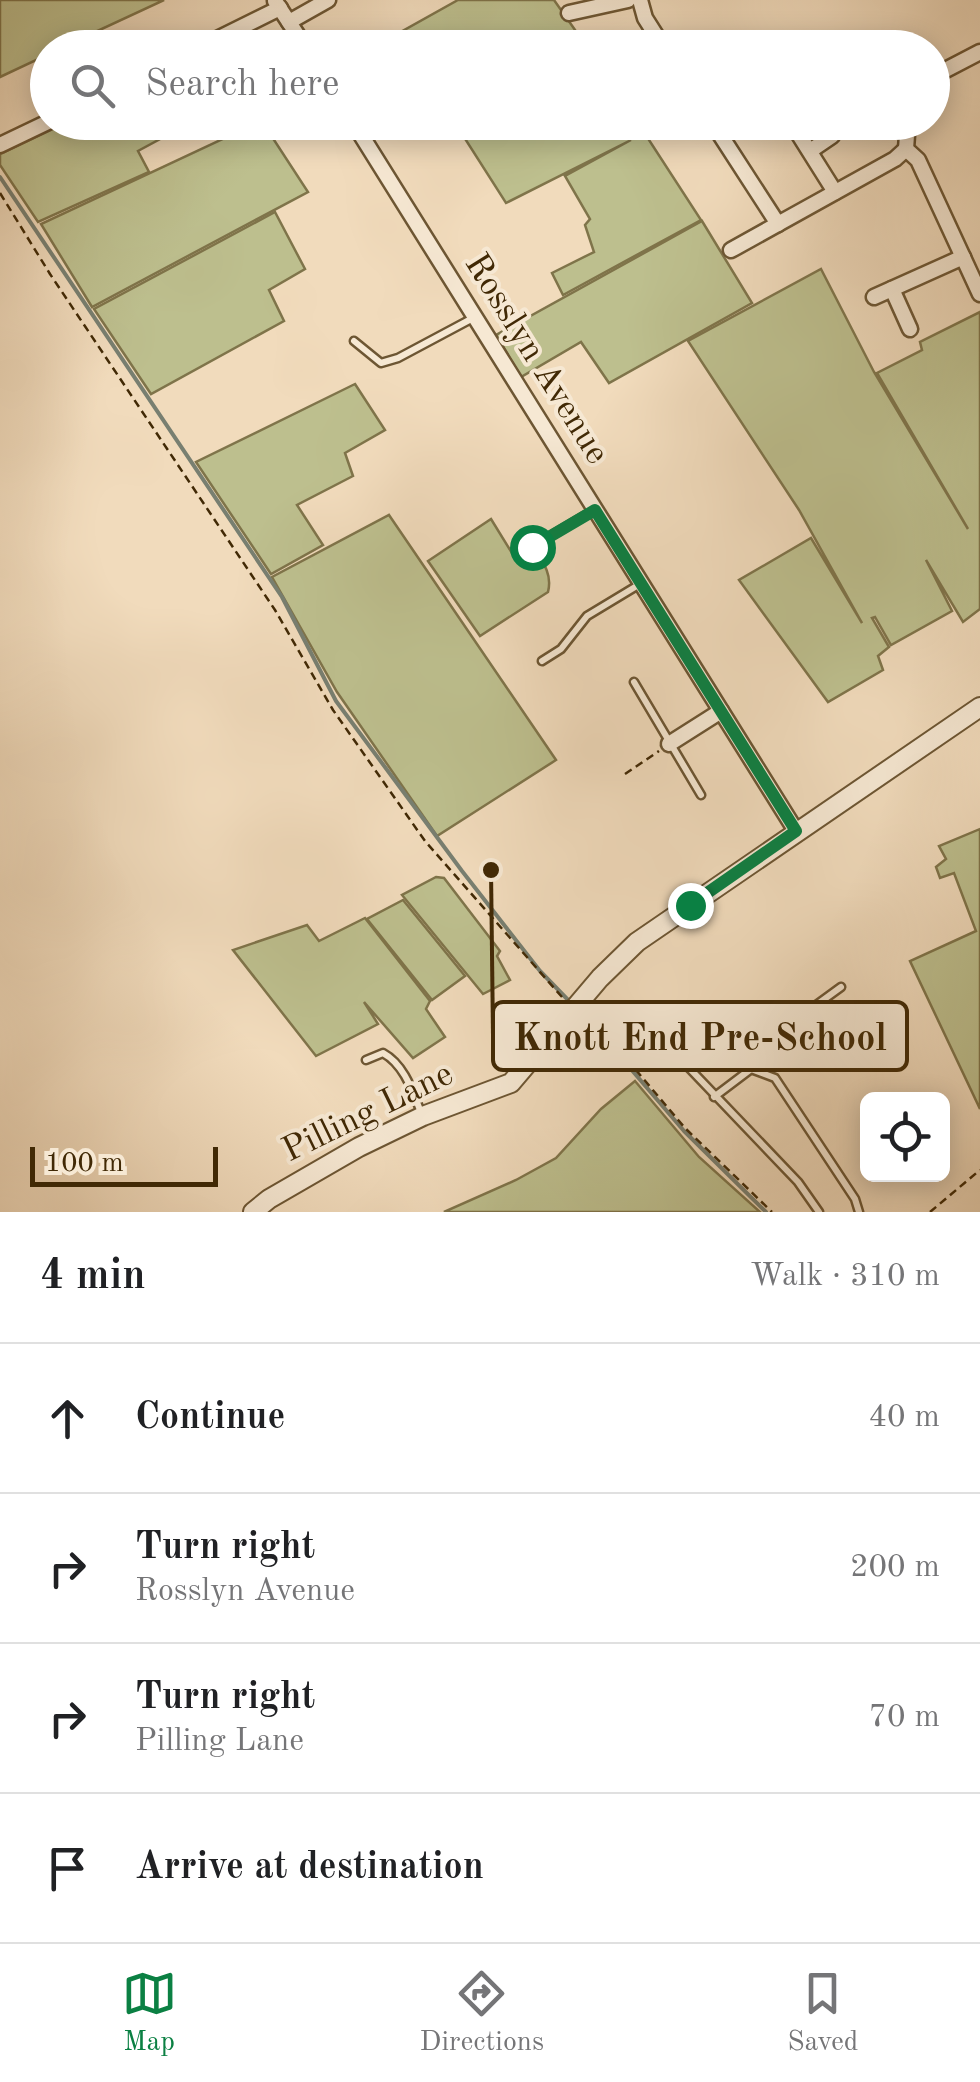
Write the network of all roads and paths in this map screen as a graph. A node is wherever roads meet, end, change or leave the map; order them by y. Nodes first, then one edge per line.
1 (328, 0) edge
2 (628, 0) edge
3 (640, 0) edge
4 (277, 4) edge
5 (569, 13) dead end
6 (289, 22) junction
7 (231, 30) edge
8 (294, 30) edge
9 (653, 30) edge
10 (980, 52) edge
11 (950, 67) edge
12 (30, 131) edge
13 (364, 140) edge
14 (724, 140) edge
15 (803, 140) edge
16 (826, 140) edge
17 (907, 140) edge
18 (0, 145) edge
19 (906, 149) junction
20 (810, 151) junction
21 (835, 192) junction
22 (0, 193) edge
23 (778, 224) junction
24 (730, 250) dead end
25 (963, 257) junction
26 (979, 288) edge
27 (892, 289) junction
28 (874, 298) dead end
29 (474, 318) junction
30 (910, 329) dead end
31 (354, 341) dead end
32 (595, 510) junction
33 (532, 547) dead end
34 (641, 584) junction
35 (542, 662) dead end
36 (634, 682) dead end
37 (980, 706) edge
38 (721, 711) junction
39 (671, 743) junction
40 (625, 774) dead end
41 (701, 794) dead end
42 (796, 831) junction
43 (841, 988) dead end
44 (559, 994) dead end
45 (578, 1004) junction
46 (366, 1060) dead end
47 (751, 1069) junction
48 (714, 1097) junction
49 (422, 1116) junction
50 (686, 1128) dead end
51 (980, 1170) edge
52 (252, 1212) edge
53 (772, 1212) edge
54 (819, 1212) edge
55 (859, 1212) edge
56 (930, 1212) edge

1 - 6 street
2 - 5 street
3 - 9 street
4 - 6 street
4 - 7 street
6 - 8 street
10 - 11 street
12 - 18 street
13 - 29 street, Rosslyn Avenue
14 - 23 street
15 - 20 street
16 - 20 street
17 - 19 street
19 - 21 street
19 - 25 street
20 - 21 street
21 - 23 street
22 - 44 path
23 - 24 street
25 - 26 street
25 - 27 street
27 - 28 street
27 - 30 street
29 - 31 lane
29 - 32 street, Rosslyn Avenue
32 - 33 lane
32 - 34 street, Rosslyn Avenue
34 - 35 lane
34 - 38 street, Rosslyn Avenue
36 - 39 lane
37 - 42 street, Pilling Lane
38 - 39 street
38 - 42 street, Rosslyn Avenue
39 - 40 path
39 - 41 lane
42 - 45 street, Pilling Lane
43 - 47 lane
45 - 48 lane
45 - 49 street, Pilling Lane
46 - 49 lane
47 - 48 lane
47 - 55 lane
48 - 54 lane
49 - 52 street, Pilling Lane
50 - 53 path
51 - 56 path

